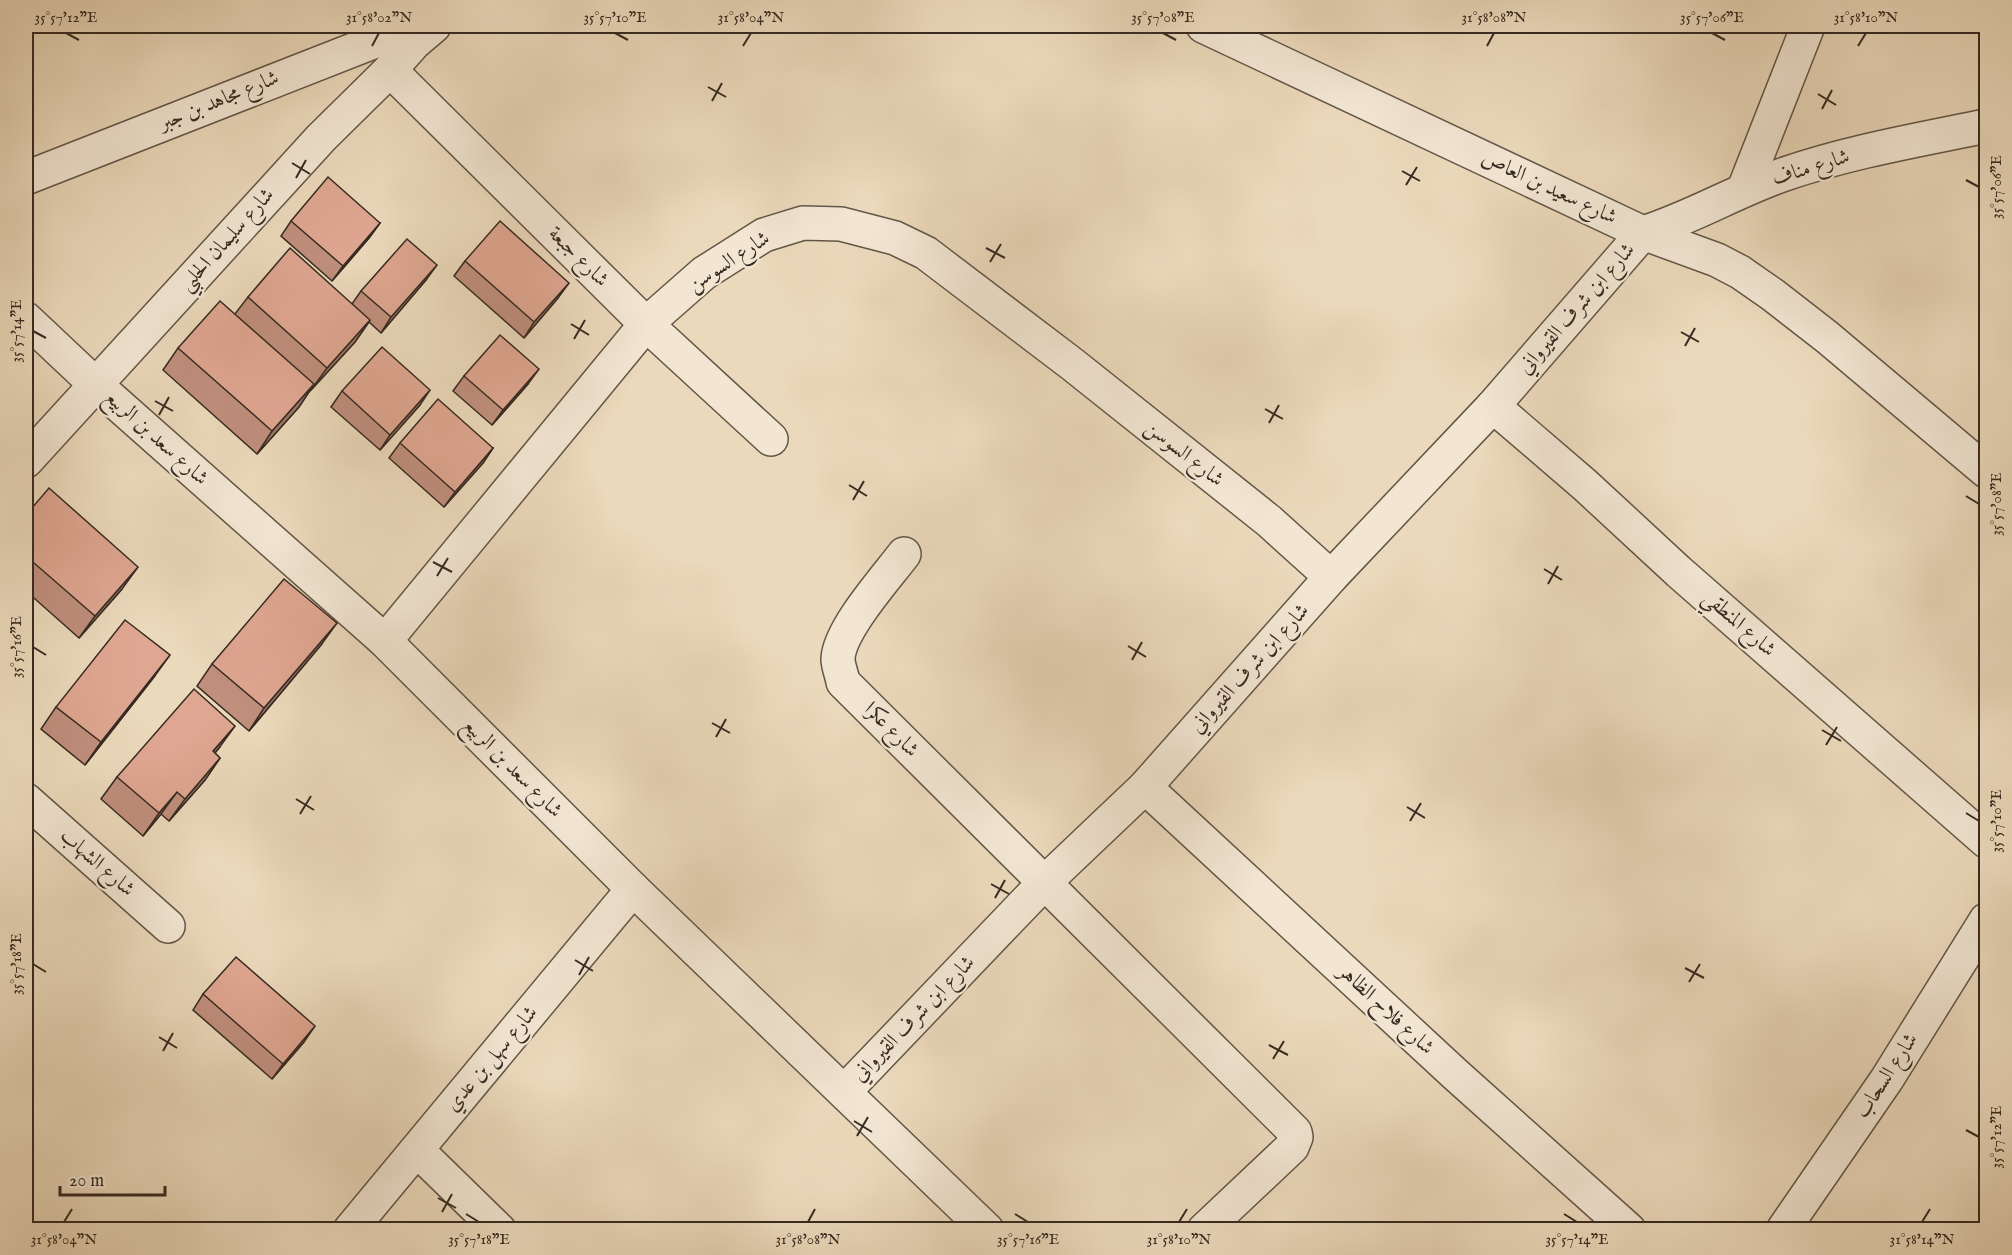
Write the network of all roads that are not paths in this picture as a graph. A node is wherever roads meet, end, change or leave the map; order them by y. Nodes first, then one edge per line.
1 (414, 26) edge
2 (434, 26) edge
3 (1203, 26) edge
4 (1808, 26) edge
5 (390, 70) junction
6 (1986, 126) edge
7 (26, 178) edge
8 (1744, 189) junction
9 (1643, 233) junction
10 (26, 319) edge
11 (646, 324) junction
12 (95, 384) junction
13 (1494, 406) junction
14 (771, 439) dead end
15 (26, 461) edge
16 (1986, 471) edge
17 (904, 554) dead end
18 (1331, 577) junction
19 (385, 641) junction
20 (1145, 787) junction
21 (26, 800) edge
22 (1986, 841) edge
23 (1045, 882) junction
24 (633, 889) junction
25 (1986, 920) edge
26 (168, 926) dead end
27 (844, 1092) junction
28 (417, 1150) junction
29 (350, 1230) edge
30 (499, 1230) edge
31 (987, 1230) edge
32 (1204, 1230) edge
33 (1629, 1230) edge
34 (1783, 1230) edge

1 - 7 street, شارع مجاهد بن جبر
2 - 5 street, شارع سليمان الحلبي
3 - 9 street, شارع سعيد بن العاص
4 - 8 street
5 - 11 street, شارع جبعة
5 - 12 street, شارع سليمان الحلبي
6 - 8 street, شارع مناف
8 - 9 street, شارع مناف
9 - 13 street, شارع ابن شرف القيرواني
9 - 16 street, شارع سعيد بن العاص
10 - 12 street, شارع سعد بن الربيع
11 - 14 street, شارع جبعة
11 - 18 street, شارع السوسن
11 - 19 street, شارع السوسن
12 - 15 street, شارع سليمان الحلبي
12 - 19 street, شارع سعد بن الربيع
13 - 18 street, شارع ابن شرف القيرواني
13 - 22 street, شارع المنطقي
17 - 23 street, شارع عكرا
18 - 20 street, شارع ابن شرف القيرواني
19 - 24 street, شارع سعد بن الربيع
20 - 23 street, شارع ابن شرف القيرواني
20 - 33 street, شارع فلاح الظاهر
21 - 26 street, شارع الشهاب
23 - 27 street, شارع ابن شرف القيرواني
23 - 32 street, شارع عكرا
24 - 27 street, شارع سعد بن الربيع
24 - 28 street, شارع سهل بن عدي
25 - 34 street, شارع السحاب
27 - 31 street, شارع سعد بن الربيع
28 - 29 street, شارع سهل بن عدي
28 - 30 street

